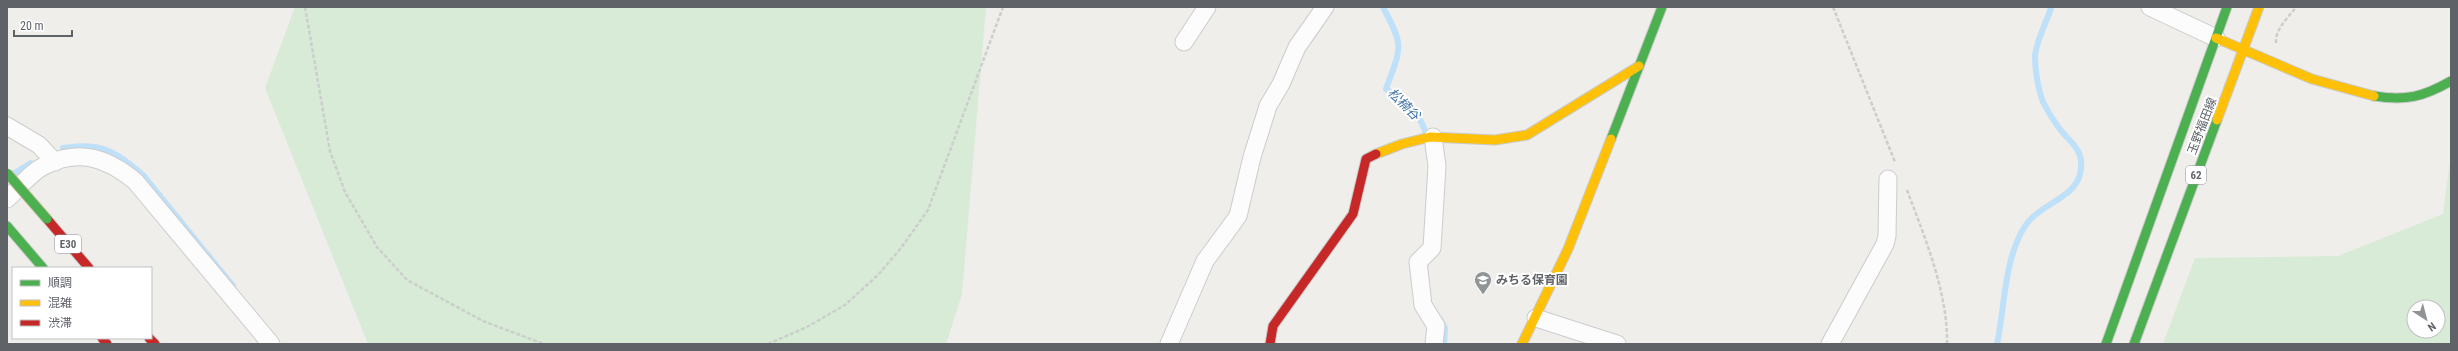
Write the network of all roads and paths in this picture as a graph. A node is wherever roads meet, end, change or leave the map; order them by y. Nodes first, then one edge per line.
1 (305, 7) edge
2 (1003, 7) edge
3 (1207, 7) edge
4 (1324, 7) edge
5 (1662, 7) edge
6 (2150, 7) edge
7 (2227, 7) edge
8 (2259, 7) edge
9 (2296, 7) edge
10 (2216, 38) junction
11 (1184, 42) dead end
12 (2276, 44) dead end
13 (2244, 51) junction
14 (1639, 66) junction
15 (2451, 82) edge
16 (7, 126) edge
17 (1433, 138) junction
18 (55, 162) junction
19 (7, 173) edge
20 (1888, 179) dead end
21 (7, 199) edge
22 (7, 226) edge
23 (42, 267) edge
24 (88, 267) edge
25 (1536, 318) junction
26 (271, 344) edge
27 (544, 344) edge
28 (768, 344) edge
29 (1169, 344) edge
30 (1270, 344) edge
31 (1434, 344) edge
32 (1522, 344) edge
33 (1617, 344) edge
34 (1830, 344) edge
35 (2106, 344) edge
36 (2134, 344) edge

1 - 27 path
2 - 28 path
3 - 11 street
4 - 29 street
5 - 14 main road
6 - 10 street
7 - 10 main road, 玉野福田線 / 62
8 - 13 main road, 玉野福田線 / 62
9 - 12 path
10 - 13 main road
10 - 35 main road, 玉野福田線 / 62
13 - 15 main road
13 - 36 main road, 玉野福田線 / 62
14 - 17 main road
14 - 25 main road
16 - 18 street
17 - 30 main road
17 - 31 street
18 - 21 street
18 - 26 street
19 - 24 main road, E30, bridge
20 - 34 street
22 - 23 main road
25 - 32 main road
25 - 33 street

